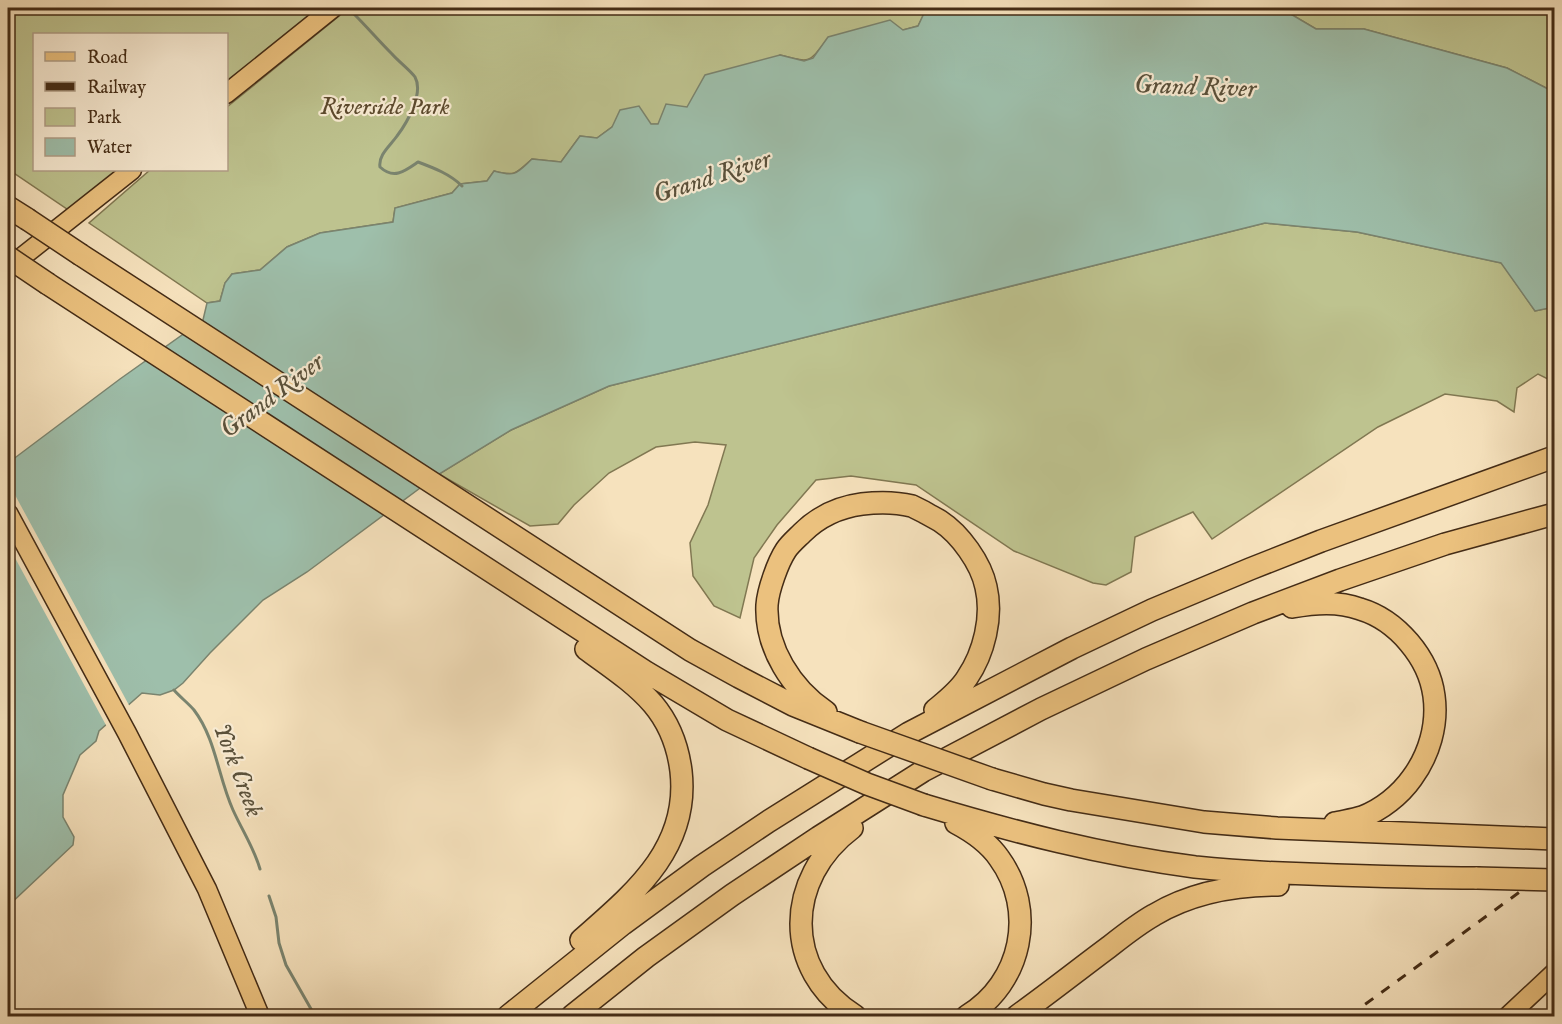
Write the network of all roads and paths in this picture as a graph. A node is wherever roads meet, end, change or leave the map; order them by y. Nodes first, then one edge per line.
1 (333, 8) edge
2 (228, 92) edge
3 (131, 171) edge
4 (8, 207) edge
5 (8, 257) edge
6 (8, 268) edge
7 (1554, 457) edge
8 (8, 513) edge
9 (1554, 514) edge
10 (483, 566) junction
11 (1253, 613) junction
12 (853, 729) junction
13 (909, 733) junction
14 (924, 771) junction
15 (924, 805) junction
16 (1277, 828) junction
17 (1554, 839) edge
18 (1390, 878) junction
19 (1554, 880) edge
20 (1554, 973) edge
21 (260, 1017) edge
22 (501, 1017) edge
23 (508, 1017) edge
24 (573, 1017) edge
25 (855, 1017) edge
26 (967, 1017) edge
27 (1017, 1017) edge
28 (1508, 1017) edge

1 - 2 main road
3 - 6 main road
4 - 12 highway, bridge
5 - 10 highway, bridge
7 - 13 highway
8 - 21 main road
9 - 11 highway
10 - 15 highway, bridge
10 - 22 highway
11 - 14 highway
11 - 16 highway
12 - 13 highway
12 - 16 highway, bridge
13 - 23 highway
14 - 24 highway
14 - 25 highway
15 - 18 highway
15 - 26 highway
16 - 17 highway
18 - 19 highway, bridge
18 - 27 highway
20 - 28 main road

